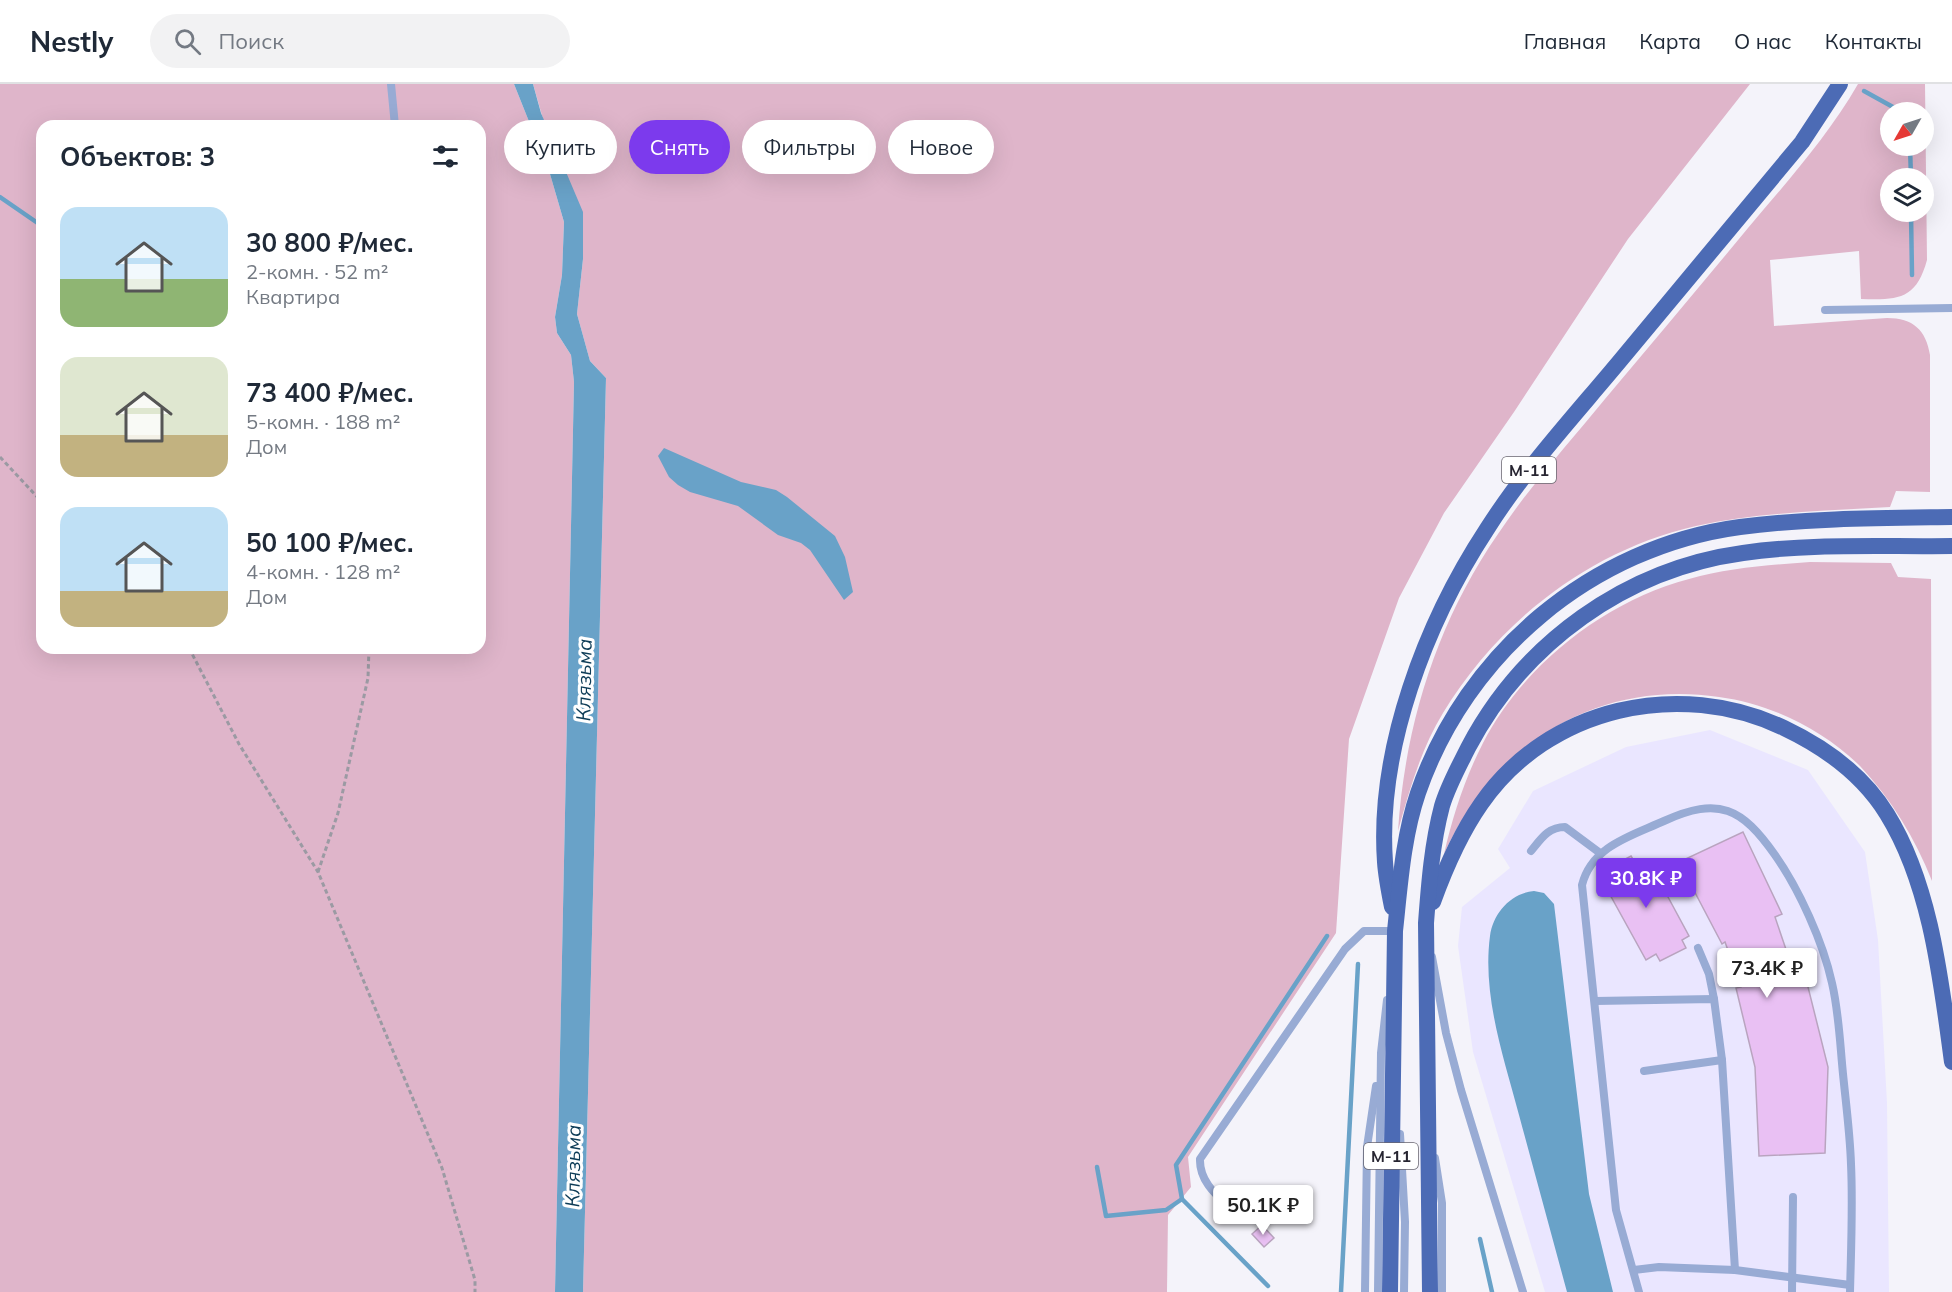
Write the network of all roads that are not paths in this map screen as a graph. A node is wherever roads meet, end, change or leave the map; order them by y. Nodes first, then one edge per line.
1 (391, 84) edge
2 (1840, 84) edge
3 (394, 120) edge
4 (1952, 308) edge
5 (1826, 310) dead end
6 (1952, 517) edge
7 (1952, 546) edge
8 (1531, 851) dead end
9 (1600, 854) junction
10 (1426, 926) junction
11 (1395, 931) junction
12 (1698, 948) dead end
13 (1714, 999) junction
14 (1594, 1001) junction
15 (1393, 1020) junction
16 (1381, 1053) junction
17 (1722, 1060) junction
18 (1952, 1062) edge
19 (1644, 1071) dead end
20 (1427, 1104) junction
21 (1793, 1197) dead end
22 (1240, 1218) dead end
23 (1634, 1270) junction
24 (1735, 1270) junction
25 (1792, 1276) junction
26 (1850, 1288) edge
27 (1365, 1292) edge
28 (1378, 1292) edge
29 (1390, 1292) edge
30 (1404, 1292) edge
31 (1430, 1292) edge
32 (1442, 1292) edge
33 (1523, 1292) edge
34 (1639, 1292) edge
35 (1792, 1292) edge

1 - 3 lane
2 - 11 main road, М-11
4 - 5 lane
6 - 11 main road, М-11
7 - 10 main road, М-11
8 - 9 lane
9 - 14 lane
9 - 26 lane
10 - 18 main road, М-11
10 - 20 main road, М-11
10 - 33 lane, М-11
11 - 15 main road, М-11
11 - 16 lane
11 - 22 lane
12 - 13 lane
13 - 14 lane
13 - 17 lane
14 - 23 lane
15 - 29 main road, М-11
15 - 30 lane, М-11
16 - 27 lane
16 - 28 lane
17 - 19 lane
17 - 24 lane
20 - 31 main road, М-11
20 - 32 lane
21 - 25 lane
23 - 24 lane
23 - 34 lane
24 - 25 lane
25 - 26 lane
25 - 35 lane

